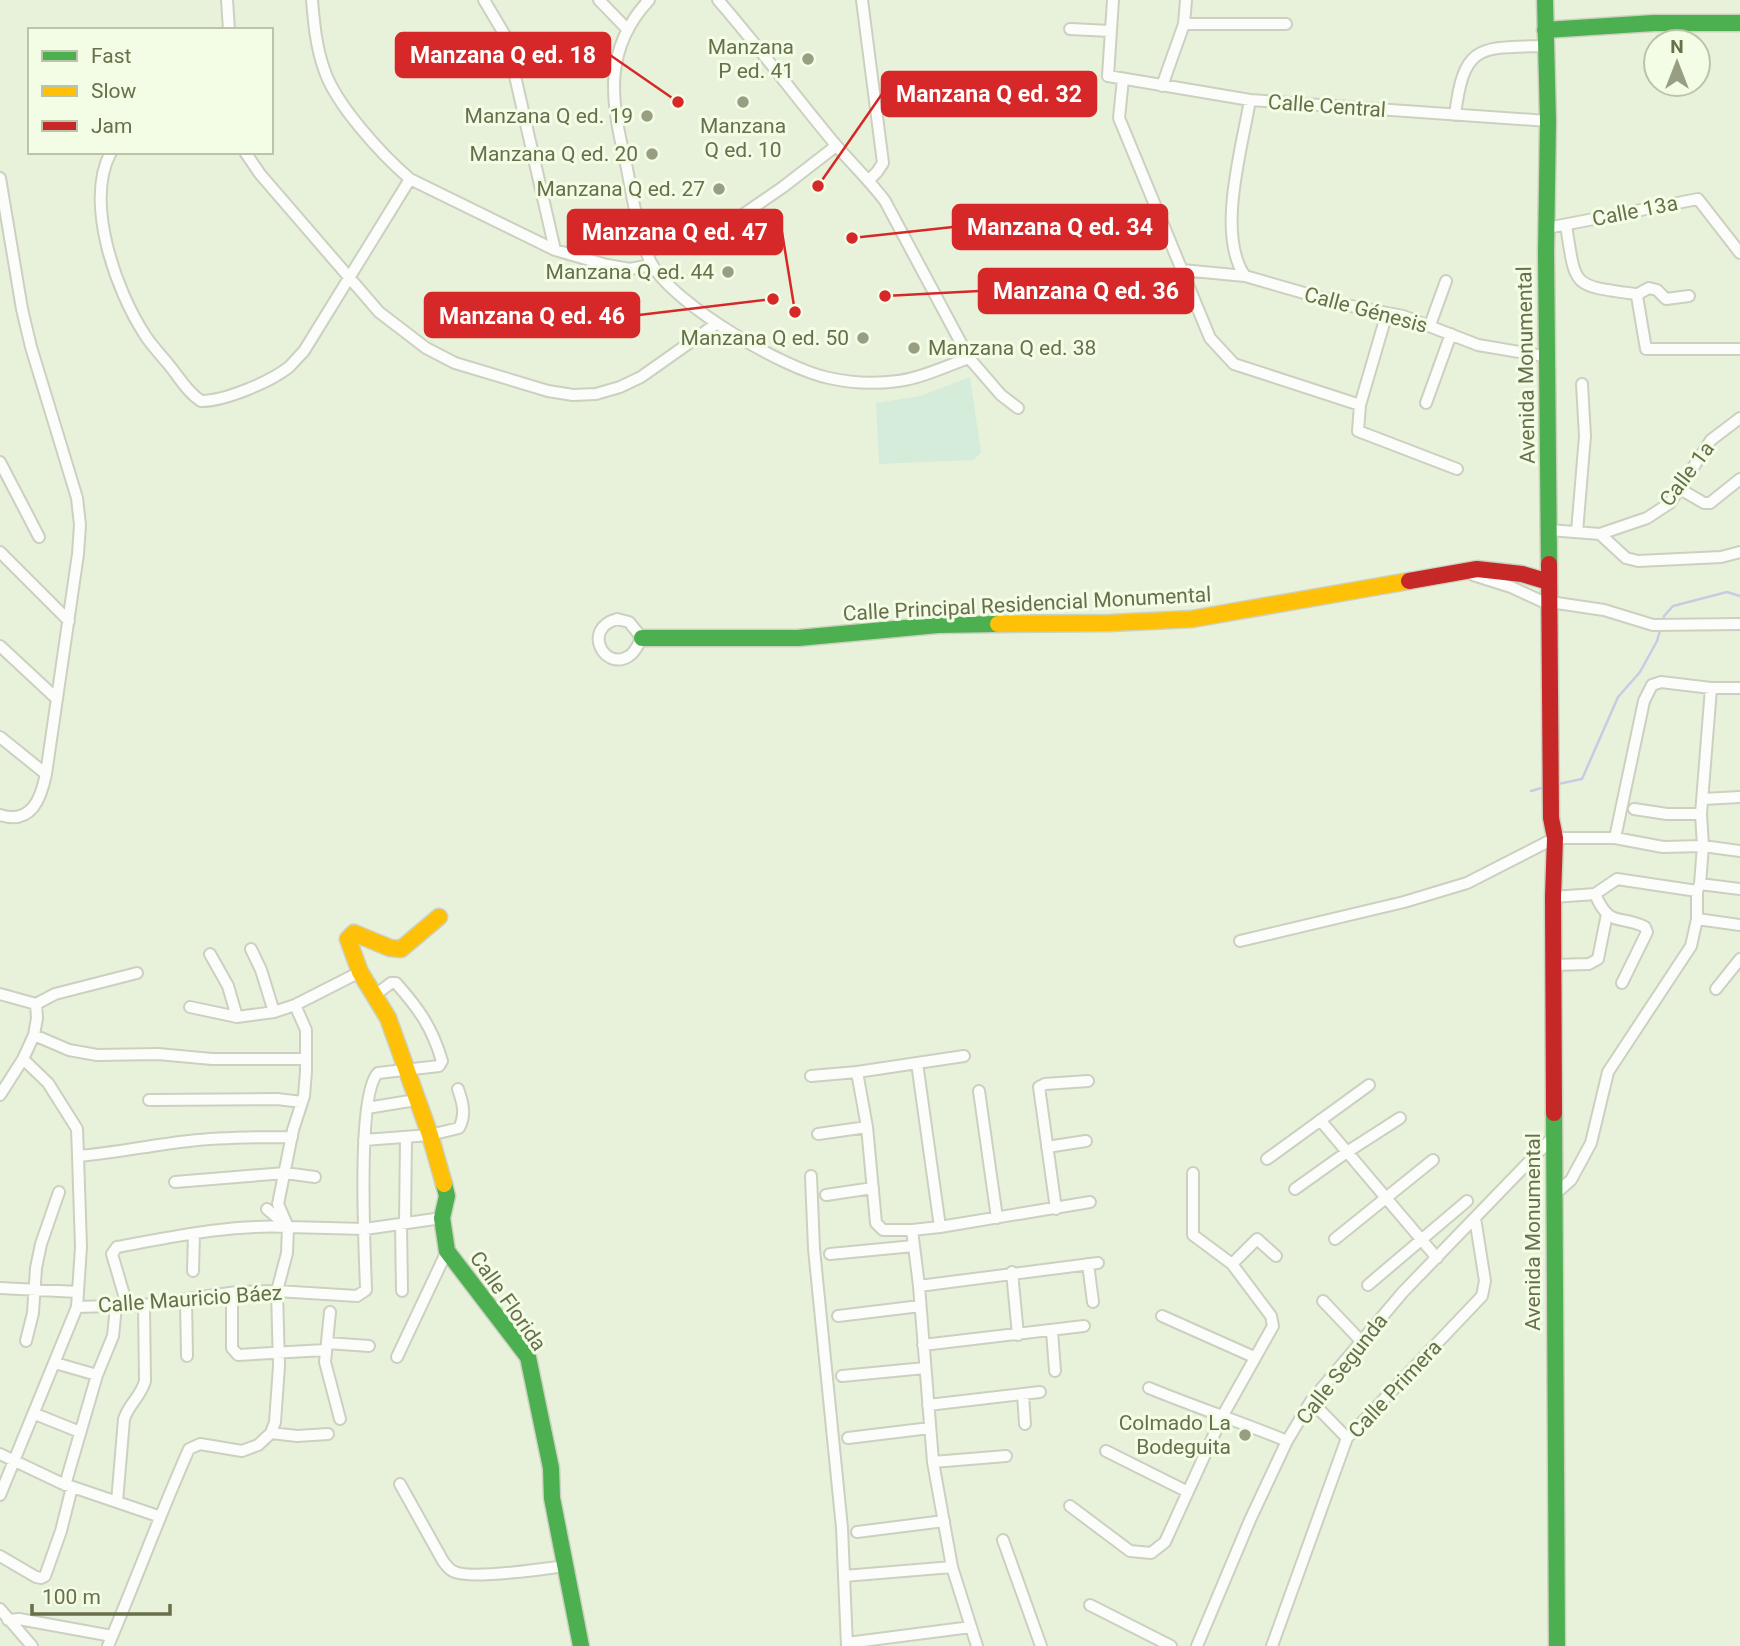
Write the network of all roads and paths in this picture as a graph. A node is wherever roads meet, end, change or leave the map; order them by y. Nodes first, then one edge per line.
1 (227, 0) edge
2 (312, 0) edge
3 (484, 0) edge
4 (599, 0) edge
5 (649, 0) edge
6 (718, 0) edge
7 (862, 0) edge
8 (1113, 0) edge
9 (1185, 0) edge
10 (1545, 0) edge
11 (1740, 23) edge
12 (1184, 24) junction
13 (1286, 24) dead end
14 (229, 28) edge
15 (1070, 29) dead end
16 (628, 30) junction
17 (1110, 31) junction
18 (1545, 38) junction
19 (1123, 79) junction
20 (1162, 86) junction
21 (1250, 100) junction
22 (1455, 116) junction
23 (1548, 121) junction
24 (836, 146) junction
25 (110, 154) edge
26 (246, 154) edge
27 (0, 178) edge
28 (410, 179) junction
29 (869, 180) junction
30 (1566, 225) junction
31 (1547, 229) junction
32 (555, 250) junction
33 (648, 252) junction
34 (1740, 253) edge
35 (651, 265) junction
36 (1182, 270) junction
37 (1245, 276) junction
38 (349, 279) junction
39 (1446, 281) dead end
40 (1636, 295) junction
41 (1689, 296) dead end
42 (1387, 313) junction
43 (716, 324) junction
44 (1430, 325) junction
45 (1451, 334) junction
46 (1740, 349) edge
47 (1549, 357) junction
48 (968, 358) junction
49 (1582, 384) dead end
50 (1426, 403) dead end
51 (1360, 405) junction
52 (1018, 408) dead end
53 (1740, 418) edge
54 (0, 462) edge
55 (1457, 469) dead end
56 (1740, 479) edge
57 (1680, 489) junction
58 (1549, 530) junction
59 (1577, 532) junction
60 (1600, 534) junction
61 (39, 537) dead end
62 (0, 552) edge
63 (1740, 552) edge
64 (1514, 580) junction
65 (1549, 582) junction
66 (1549, 604) junction
67 (69, 621) junction
68 (1740, 624) edge
69 (642, 638) dead end
70 (0, 646) edge
71 (1711, 688) junction
72 (1740, 688) edge
73 (57, 699) junction
74 (0, 737) edge
75 (46, 774) junction
76 (1740, 797) edge
77 (1703, 799) junction
78 (1634, 809) dead end
79 (1702, 814) junction
80 (0, 815) edge
81 (1555, 838) junction
82 (1615, 838) junction
83 (1703, 846) junction
84 (1740, 852) edge
85 (1698, 887) junction
86 (1740, 889) edge
87 (1595, 894) junction
88 (1553, 897) junction
89 (1607, 914) junction
90 (439, 917) dead end
91 (1697, 919) junction
92 (1740, 925) edge
93 (1240, 941) dead end
94 (251, 949) dead end
95 (211, 954) dead end
96 (1740, 959) edge
97 (1553, 965) junction
98 (360, 972) junction
99 (137, 974) dead end
100 (1622, 982) dead end
101 (1716, 989) dead end
102 (0, 994) edge
103 (375, 995) junction
104 (36, 1004) junction
105 (295, 1005) junction
106 (190, 1007) dead end
107 (274, 1012) junction
108 (237, 1017) junction
109 (34, 1035) junction
110 (964, 1056) dead end
111 (23, 1059) junction
112 (306, 1059) junction
113 (917, 1063) junction
114 (407, 1070) junction
115 (857, 1072) junction
116 (811, 1076) dead end
117 (1088, 1080) dead end
118 (1369, 1085) dead end
119 (458, 1089) dead end
120 (979, 1091) dead end
121 (0, 1095) edge
122 (149, 1100) dead end
123 (416, 1100) junction
124 (302, 1102) junction
125 (367, 1108) junction
126 (1400, 1118) dead end
127 (1320, 1120) junction
128 (867, 1127) junction
129 (818, 1134) dead end
130 (430, 1135) junction
131 (1554, 1136) junction
132 (292, 1137) junction
133 (406, 1137) junction
134 (364, 1140) junction
135 (1086, 1141) dead end
136 (1047, 1147) junction
137 (1347, 1152) junction
138 (78, 1156) junction
139 (1267, 1159) dead end
140 (1433, 1160) dead end
141 (285, 1172) junction
142 (1193, 1172) dead end
143 (811, 1176) dead end
144 (315, 1177) dead end
145 (175, 1182) dead end
146 (873, 1188) junction
147 (1296, 1189) dead end
148 (59, 1192) dead end
149 (1555, 1194) junction
150 (826, 1195) dead end
151 (1387, 1199) junction
152 (1467, 1201) dead end
153 (1090, 1202) dead end
154 (267, 1209) dead end
155 (1056, 1209) junction
156 (442, 1218) junction
157 (997, 1218) junction
158 (1475, 1219) junction
159 (403, 1223) junction
160 (288, 1227) junction
161 (940, 1227) junction
162 (365, 1229) junction
163 (912, 1230) junction
164 (194, 1234) junction
165 (1335, 1239) dead end
166 (1420, 1239) junction
167 (914, 1246) junction
168 (447, 1251) junction
169 (831, 1254) dead end
170 (1276, 1256) dead end
171 (1437, 1258) junction
172 (1232, 1264) junction
173 (193, 1270) dead end
174 (1012, 1272) junction
175 (1368, 1285) dead end
176 (919, 1286) junction
177 (0, 1289) edge
178 (36, 1290) junction
179 (277, 1291) junction
180 (402, 1291) dead end
181 (78, 1292) junction
182 (232, 1293) junction
183 (186, 1299) junction
184 (1323, 1301) dead end
185 (1093, 1302) dead end
186 (144, 1305) junction
187 (122, 1306) junction
188 (920, 1306) junction
189 (76, 1307) junction
190 (330, 1312) dead end
191 (838, 1316) dead end
192 (1162, 1316) dead end
193 (1084, 1326) dead end
194 (1052, 1331) junction
195 (1018, 1335) junction
196 (26, 1341) dead end
197 (1361, 1341) junction
198 (923, 1345) junction
199 (369, 1346) dead end
200 (326, 1347) junction
201 (278, 1353) junction
202 (187, 1356) dead end
203 (397, 1357) dead end
204 (1254, 1357) junction
205 (55, 1363) junction
206 (925, 1368) junction
207 (1055, 1371) dead end
208 (97, 1376) junction
209 (842, 1376) dead end
210 (1149, 1388) dead end
211 (1040, 1392) dead end
212 (1023, 1394) junction
213 (1311, 1401) junction
214 (928, 1405) junction
215 (34, 1414) junction
216 (1223, 1415) junction
217 (341, 1419) dead end
218 (1025, 1424) dead end
219 (930, 1428) junction
220 (80, 1432) junction
221 (271, 1433) junction
222 (328, 1434) dead end
223 (848, 1438) dead end
224 (1347, 1438) junction
225 (1287, 1441) junction
226 (1105, 1451) dead end
227 (0, 1454) edge
228 (1006, 1456) dead end
229 (15, 1462) junction
230 (933, 1462) junction
231 (400, 1484) dead end
232 (69, 1486) junction
233 (1186, 1491) junction
234 (0, 1495) edge
235 (117, 1502) junction
236 (1070, 1506) dead end
237 (159, 1516) junction
238 (944, 1521) junction
239 (857, 1532) dead end
240 (1003, 1540) dead end
241 (0, 1556) edge
242 (565, 1566) junction
243 (952, 1567) junction
244 (844, 1576) junction
245 (1090, 1605) dead end
246 (0, 1609) edge
247 (8, 1620) junction
248 (971, 1628) junction
249 (110, 1641) edge
250 (847, 1645) edge
251 (32, 1646) edge
252 (581, 1646) edge
253 (977, 1646) edge
254 (1041, 1646) edge
255 (1171, 1646) edge
256 (1197, 1646) edge
257 (1272, 1646) edge
258 (1557, 1646) edge

1 - 14 street
2 - 28 street
3 - 32 street
4 - 16 street
5 - 16 street
6 - 24 street
7 - 29 street
8 - 17 street
9 - 12 street
10 - 18 street, Avenida Monumental
11 - 18 street
12 - 13 street
12 - 20 street
15 - 17 street
16 - 33 street
17 - 19 street, Calle Central
18 - 22 street
18 - 23 street, Avenida Monumental
19 - 20 street, Calle Central
19 - 36 street
20 - 21 street, Calle Central
21 - 22 street, Calle Central
21 - 37 street
22 - 23 street, Calle Central
23 - 31 street, Avenida Monumental
24 - 29 street
24 - 33 street
25 - 38 street
26 - 38 street
27 - 67 street
28 - 32 street
28 - 38 street
29 - 48 street
30 - 31 street, Calle 13a
30 - 34 street, Calle 13a
30 - 40 street
31 - 47 street, Avenida Monumental
32 - 35 street
33 - 35 street
35 - 43 street
36 - 37 street, Calle Génesis
36 - 51 street
37 - 42 street, Calle Génesis
38 - 43 street
39 - 44 street
40 - 41 street
40 - 46 street
42 - 44 street, Calle Génesis
42 - 51 street
43 - 48 street
44 - 45 street, Calle Génesis
45 - 47 street, Calle Génesis
45 - 50 street
47 - 58 street, Avenida Monumental
48 - 52 street
49 - 59 street
51 - 55 street
53 - 57 street, Calle 1a
54 - 61 street
56 - 57 street
57 - 60 street, Calle 1a
58 - 59 street, Calle 1a
58 - 65 street, Avenida Monumental
59 - 60 street, Calle 1a
60 - 63 street
62 - 67 street
64 - 65 street, Calle Principal Residencial Monumental
64 - 66 street, Calle Principal Residencial Monumental
64 - 69 street, Calle Principal Residencial Monumental
65 - 66 street, Avenida Monumental
66 - 68 street, Calle Principal Residencial Monumental
66 - 81 street, Avenida Monumental
67 - 73 street
70 - 73 street
71 - 72 street
71 - 77 street
71 - 82 street
73 - 75 street
74 - 75 street
75 - 80 street
76 - 77 street
77 - 79 street
78 - 79 street
79 - 83 street
81 - 82 street
81 - 88 street, Avenida Monumental
81 - 93 street
82 - 83 street
83 - 84 street
83 - 85 street
85 - 86 street
85 - 87 street
85 - 91 street
87 - 88 street
87 - 89 street
88 - 97 street, Avenida Monumental
89 - 97 street
89 - 100 street
90 - 98 street, Calle Florida
91 - 92 street
91 - 149 street
94 - 107 street
95 - 108 street
96 - 101 street
97 - 131 street, Avenida Monumental
98 - 103 street, Calle Florida
98 - 105 street
99 - 104 street
102 - 104 street
103 - 114 street, Calle Florida
103 - 114 street
104 - 109 street
105 - 107 street
105 - 112 street
106 - 108 street
107 - 108 street
109 - 111 street
109 - 112 street
110 - 113 street
111 - 121 street
111 - 138 street
112 - 124 street
113 - 115 street
113 - 161 street
114 - 123 street, Calle Florida
114 - 125 street
115 - 116 street
115 - 128 street
117 - 136 street
118 - 127 street
119 - 130 street
120 - 157 street
122 - 124 street
123 - 125 street
123 - 130 street, Calle Florida
124 - 132 street
125 - 134 street
126 - 137 street
127 - 137 street
127 - 139 street
128 - 129 street
128 - 146 street
130 - 133 street
130 - 156 street, Calle Florida
131 - 149 street, Avenida Monumental
131 - 158 street, Calle Segunda
132 - 138 street
132 - 141 street
133 - 134 street
133 - 159 street
134 - 162 street
135 - 136 street
136 - 155 street
137 - 147 street
137 - 151 street
138 - 181 street
140 - 151 street
141 - 144 street
141 - 145 street
141 - 160 street
142 - 172 street
143 - 244 street
146 - 150 street
146 - 163 street
148 - 178 street
149 - 258 street, Avenida Monumental
151 - 165 street
151 - 166 street
152 - 166 street
153 - 155 street
154 - 160 street
155 - 157 street
156 - 159 street
156 - 168 street, Calle Florida
157 - 161 street
158 - 171 street, Calle Segunda
158 - 224 street, Calle Primera
159 - 162 street
159 - 180 street
160 - 162 street
160 - 164 street
160 - 179 street
161 - 163 street
162 - 179 street, Calle Mauricio Báez
163 - 167 street
164 - 173 street
164 - 187 street
166 - 171 street
166 - 175 street
167 - 169 street
167 - 176 street
168 - 203 street
168 - 242 street, Calle Florida
170 - 172 street
171 - 197 street, Calle Segunda
172 - 204 street
174 - 176 street
174 - 185 street
174 - 195 street
176 - 188 street
177 - 178 street
178 - 181 street
178 - 196 street
179 - 182 street, Calle Mauricio Báez
179 - 201 street
181 - 189 street
182 - 183 street, Calle Mauricio Báez
182 - 201 street
183 - 186 street, Calle Mauricio Báez
183 - 202 street
184 - 197 street
186 - 187 street, Calle Mauricio Báez
186 - 235 street
187 - 189 street, Calle Mauricio Báez
187 - 208 street
188 - 191 street
188 - 198 street
189 - 205 street
190 - 200 street
192 - 204 street
193 - 194 street
194 - 195 street
194 - 207 street
195 - 198 street
197 - 213 street, Calle Segunda
198 - 206 street
199 - 200 street
200 - 201 street
200 - 217 street
201 - 221 street
204 - 216 street
205 - 208 street
205 - 215 street
206 - 209 street
206 - 214 street
208 - 220 street
210 - 216 street
211 - 212 street
212 - 214 street
212 - 218 street
213 - 224 street
213 - 225 street, Calle Segunda
214 - 219 street
215 - 220 street
215 - 229 street
216 - 225 street
216 - 233 street
219 - 223 street
219 - 230 street
220 - 232 street
221 - 222 street
221 - 237 street
224 - 257 street, Calle Primera
225 - 256 street, Calle Segunda
226 - 233 street
227 - 229 street
228 - 230 street
229 - 232 street
229 - 234 street
230 - 238 street
231 - 242 street
232 - 235 street
232 - 241 street
233 - 236 street
235 - 237 street
237 - 249 street
238 - 239 street
238 - 243 street
240 - 254 street
242 - 252 street, Calle Florida
243 - 244 street
243 - 248 street
244 - 250 street
245 - 255 street
246 - 247 street
247 - 249 street
247 - 251 street
248 - 250 street
248 - 253 street

